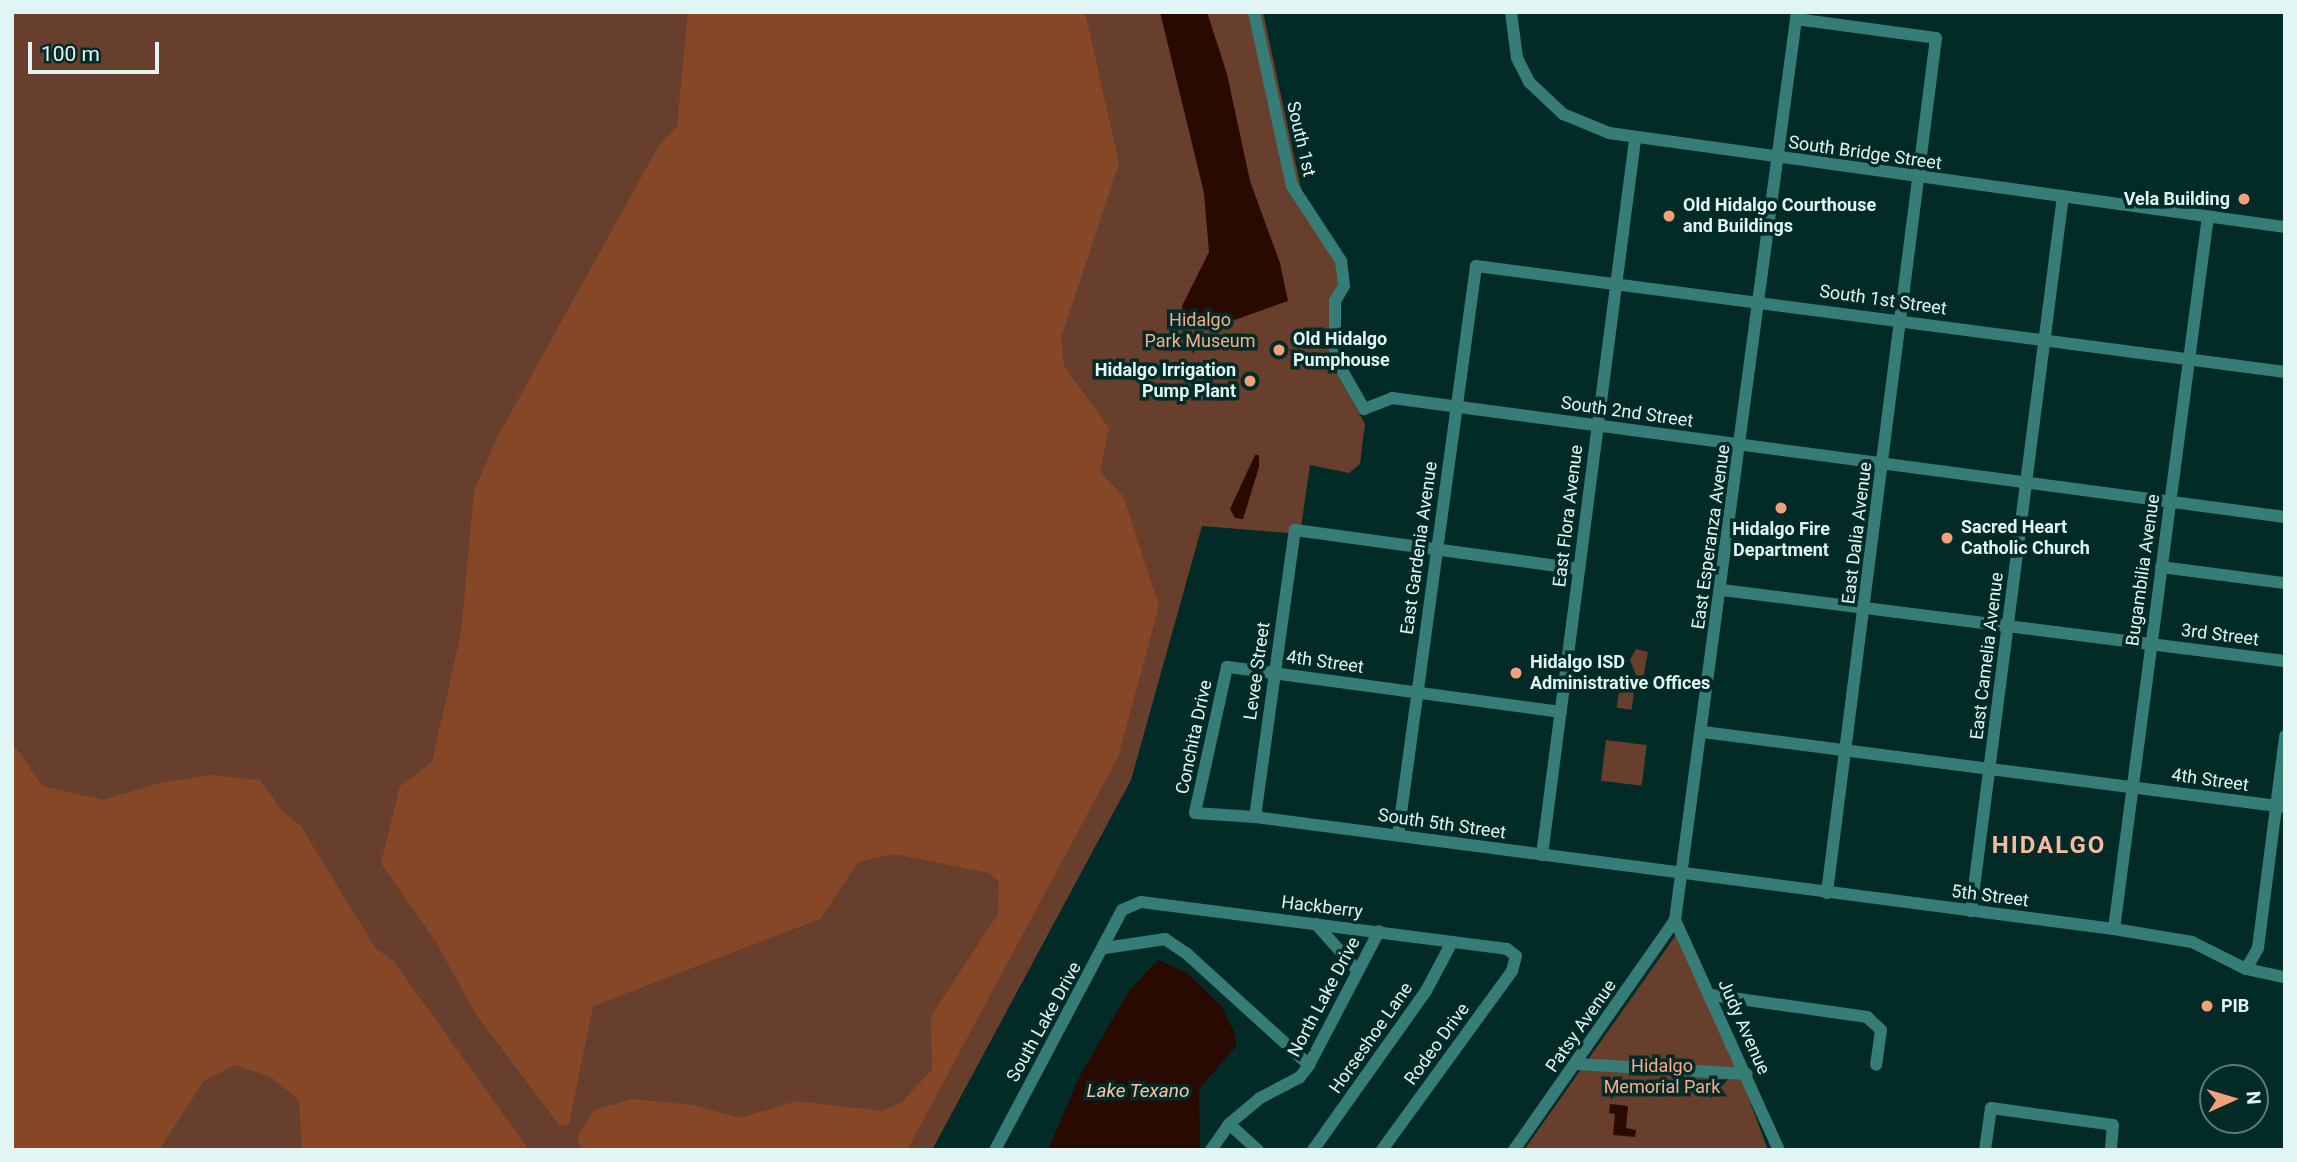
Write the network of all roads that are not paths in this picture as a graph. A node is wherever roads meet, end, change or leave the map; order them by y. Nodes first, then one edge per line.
1 (1254, 12) edge
2 (1511, 12) edge
3 (1797, 16) edge
4 (1635, 140) junction
5 (1779, 158) junction
6 (1921, 178) junction
7 (2063, 197) junction
8 (2207, 216) junction
9 (2285, 227) edge
10 (1476, 266) joint
11 (1616, 283) junction
12 (1335, 301) joint
13 (1760, 301) junction
14 (1904, 320) junction
15 (2045, 341) junction
16 (2189, 359) junction
17 (2285, 372) edge
18 (1456, 406) junction
19 (1598, 425) junction
20 (1741, 446) junction
21 (1884, 464) junction
22 (2028, 482) junction
23 (2170, 500) junction
24 (2285, 517) edge
25 (1436, 550) junction
26 (2161, 568) junction
27 (1579, 569) junction
28 (2285, 583) edge
29 (1722, 590) junction
30 (1865, 607) junction
31 (2008, 624) junction
32 (2150, 645) junction
33 (2285, 661) edge
34 (1227, 667) joint
35 (1275, 673) junction
36 (1418, 692) junction
37 (1561, 712) junction
38 (1703, 732) junction
39 (2285, 736) edge
40 (1847, 751) junction
41 (1990, 770) junction
42 (2131, 787) junction
43 (2280, 807) edge
44 (1195, 813) joint
45 (1255, 817) junction
46 (1398, 835) junction
47 (1542, 855) junction
48 (1683, 874) junction
49 (1828, 893) junction
50 (1122, 910) joint
51 (1971, 911) junction
52 (1675, 920) junction
53 (1316, 924) junction
54 (2114, 929) junction
55 (1379, 931) junction
56 (1452, 942) junction
57 (1104, 948) junction
58 (1516, 957) joint
59 (1356, 969) junction
60 (2246, 969) junction
61 (2285, 977) edge
62 (1711, 995) junction
63 (1577, 1063) junction
64 (1310, 1065) junction
65 (1876, 1065) dead end
66 (1747, 1074) junction
67 (1229, 1124) junction
68 (995, 1150) edge
69 (1211, 1150) edge
70 (1258, 1150) edge
71 (1313, 1150) edge
72 (1382, 1150) edge
73 (1514, 1150) edge
74 (1779, 1150) edge
75 (1985, 1150) edge
76 (2111, 1150) edge

1 - 12 street, South 1st
2 - 4 street, South Bridge Street
3 - 5 street, East Esperanza Avenue
3 - 6 street, East Dalia Avenue
4 - 5 street, South Bridge Street
4 - 11 street, East Flora Avenue
5 - 6 street, South Bridge Street
5 - 13 street, East Esperanza Avenue
6 - 7 street, South Bridge Street
6 - 14 street, East Dalia Avenue
7 - 8 street, South Bridge Street
7 - 15 street, East Camelia Avenue
8 - 9 street, South Bridge Street
8 - 16 street, Bugambilia Avenue
10 - 11 street, South 1st Street
10 - 18 street, East Gardenia Avenue
11 - 13 street, South 1st Street
11 - 19 street, East Flora Avenue
12 - 18 street, South 2nd Street
13 - 14 street, South 1st Street
13 - 20 street, East Esperanza Avenue
14 - 15 street, South 1st Street
14 - 21 street, East Dalia Avenue
15 - 16 street, South 1st Street
15 - 22 street, East Camelia Avenue
16 - 17 street, South 1st Street
16 - 23 street, Bugambilia Avenue
18 - 19 street, South 2nd Street
18 - 25 street, East Gardenia Avenue
19 - 20 street, South 2nd Street
19 - 27 street, East Flora Avenue
20 - 21 street, South 2nd Street
20 - 29 street, East Esperanza Avenue
21 - 22 street, South 2nd Street
21 - 30 street, East Dalia Avenue
22 - 23 street, South 2nd Street
22 - 31 street, East Camelia Avenue
23 - 24 street, South 2nd Street
23 - 26 street, Bugambilia Avenue
25 - 27 street
25 - 35 street, Levee Street
25 - 36 street, East Gardenia Avenue
26 - 28 street
26 - 32 street, Bugambilia Avenue
27 - 37 street, East Flora Avenue
29 - 30 street, 3rd Street
29 - 38 street, East Esperanza Avenue
30 - 31 street, 3rd Street
30 - 40 street, East Dalia Avenue
31 - 32 street, 3rd Street
31 - 41 street, East Camelia Avenue
32 - 33 street, 3rd Street
32 - 42 street, Bugambilia Avenue
34 - 35 street, 4th Street
34 - 44 street, Conchita Drive
35 - 36 street, 4th Street
35 - 45 street, Levee Street
36 - 37 street, 4th Street
36 - 46 street, East Gardenia Avenue
37 - 47 street, East Flora Avenue
38 - 40 street
38 - 48 street, East Esperanza Avenue
39 - 43 street
40 - 41 street, 4th Street
40 - 49 street, East Dalia Avenue
41 - 42 street, 4th Street
41 - 51 street, East Camelia Avenue
42 - 43 street, 4th Street
42 - 54 street, Bugambilia Avenue
43 - 60 street
44 - 45 street, South 5th Street
45 - 46 street, South 5th Street
46 - 47 street, South 5th Street
47 - 48 street, South 5th Street
48 - 49 street, 5th Street
48 - 52 street, East Esperanza Avenue
49 - 51 street, 5th Street
50 - 53 street, Hackberry
50 - 57 street, South Lake Drive
51 - 54 street, 5th Street
52 - 62 street, Judy Avenue
52 - 63 street, Patsy Avenue
53 - 55 street, Hackberry
53 - 59 street
54 - 60 street, 5th Street
55 - 56 street, Hackberry
55 - 59 street, North Lake Drive
56 - 58 street, Hackberry
56 - 71 street, Horseshoe Lane
57 - 64 street
57 - 68 street, South Lake Drive
58 - 72 street, Rodeo Drive
59 - 64 street, North Lake Drive
60 - 61 street, 5th Street
62 - 65 street
62 - 66 street, Judy Avenue
63 - 66 street
63 - 73 street, Patsy Avenue
64 - 67 street, North Lake Drive
66 - 74 street, Judy Avenue
67 - 69 street, North Lake Drive
67 - 70 street
75 - 76 street

